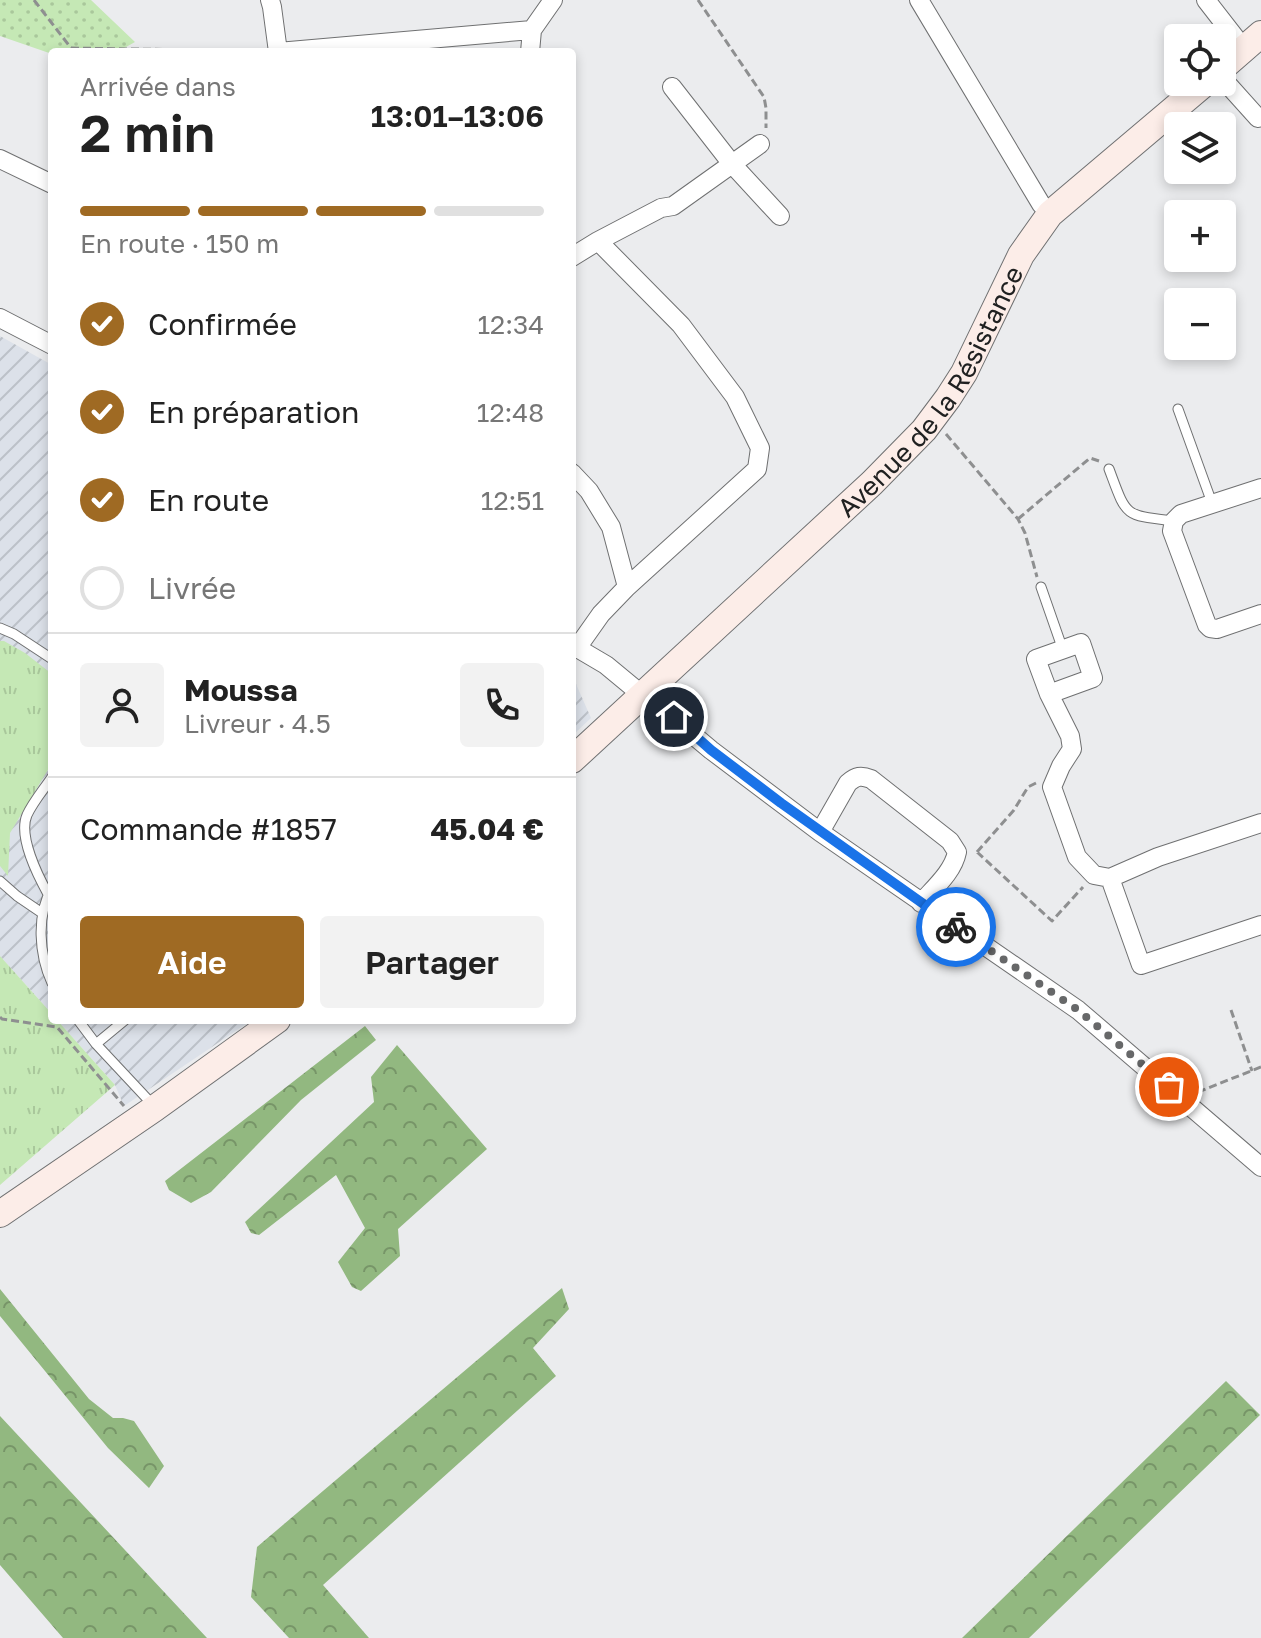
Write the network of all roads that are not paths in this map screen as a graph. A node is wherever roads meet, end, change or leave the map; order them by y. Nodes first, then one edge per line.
1 (270, 0) edge
2 (553, 0) edge
3 (919, 0) edge
4 (1206, 0) edge
5 (532, 30) junction
6 (1253, 42) edge
7 (277, 48) edge
8 (324, 48) edge
9 (530, 48) edge
10 (1236, 56) edge
11 (672, 87) dead end
12 (1236, 94) edge
13 (1189, 96) edge
14 (1258, 118) dead end
15 (760, 144) road end
16 (0, 159) edge
17 (732, 164) junction
18 (48, 182) edge
19 (1050, 214) junction
20 (780, 216) dead end
21 (598, 241) junction
22 (576, 255) edge
23 (0, 318) edge
24 (48, 343) edge
25 (1178, 409) dead end
26 (1109, 469) road end
27 (576, 477) edge
28 (1261, 488) edge
29 (1212, 503) junction
30 (1174, 521) junction
31 (627, 587) junction
32 (1041, 587) road end
33 (1261, 614) edge
34 (0, 628) edge
35 (576, 646) edge
36 (576, 648) edge
37 (1063, 650) junction
38 (48, 656) edge
39 (644, 693) junction
40 (1049, 694) junction
41 (576, 756) edge
42 (48, 783) edge
43 (1261, 823) edge
44 (820, 832) junction
45 (1102, 876) junction
46 (0, 881) edge
47 (48, 888) edge
48 (48, 896) edge
49 (921, 903) junction
50 (42, 913) junction
51 (1261, 925) edge
52 (48, 971) edge
53 (81, 1024) edge
54 (120, 1024) edge
55 (271, 1024) edge
56 (96, 1044) junction
57 (146, 1114) junction
58 (1261, 1167) edge
59 (0, 1214) edge

1 - 7 street
2 - 5 street
3 - 19 street
4 - 6 street
5 - 8 street
5 - 9 street
6 - 10 main road
11 - 17 street
12 - 14 street
13 - 19 main road, Avenue de la Résistance
15 - 17 street
16 - 18 street
17 - 20 street
17 - 21 street
19 - 39 main road, Avenue de la Résistance
21 - 22 street
21 - 31 street
23 - 24 street
25 - 29 lane
26 - 30 lane
27 - 31 street
28 - 29 street
29 - 30 street
30 - 33 street
31 - 35 street
32 - 37 lane
34 - 38 lane
36 - 39 street
37 - 40 street
37 - 40 street
39 - 41 main road, Avenue de la Résistance
39 - 44 street
40 - 45 street
42 - 47 lane
43 - 45 street
44 - 49 street
44 - 49 street
45 - 51 street
46 - 50 lane
48 - 50 lane
49 - 58 street
50 - 52 lane
53 - 56 lane
54 - 56 lane
55 - 57 main road
56 - 57 lane
57 - 59 main road

